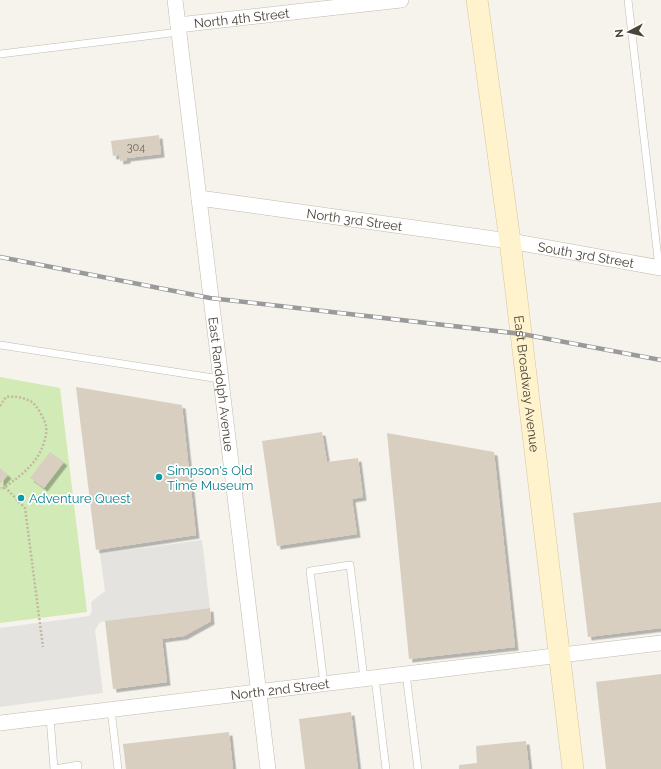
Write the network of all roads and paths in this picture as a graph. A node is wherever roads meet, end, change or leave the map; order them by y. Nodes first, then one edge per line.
1 (175, 0) edge
2 (401, 0) edge
3 (477, 0) edge
4 (628, 0) edge
5 (178, 28) junction
6 (0, 54) edge
7 (199, 198) junction
8 (510, 241) junction
9 (660, 267) edge
10 (0, 345) edge
11 (220, 379) junction
12 (0, 406) edge
13 (5, 487) junction
14 (0, 488) edge
15 (661, 643) edge
16 (43, 647) dead end
17 (560, 656) junction
18 (406, 674) junction
19 (370, 679) junction
20 (324, 684) junction
21 (258, 692) junction
22 (111, 710) junction
23 (50, 717) junction
24 (0, 723) edge
25 (54, 769) edge
26 (78, 769) edge
27 (118, 769) edge
28 (268, 769) edge
29 (386, 769) edge
30 (418, 769) edge
31 (573, 769) edge

1 - 5 street, East Randolph Avenue
2 - 5 street, North 4th Street
3 - 8 main road, East Broadway Avenue
4 - 9 lane
5 - 6 lane
5 - 7 street, East Randolph Avenue
7 - 8 street, North 3rd Street
7 - 11 street, East Randolph Avenue
8 - 9 street, South 3rd Street
8 - 17 main road, East Broadway Avenue
10 - 11 lane
11 - 21 street, East Randolph Avenue
12 - 13 path
13 - 14 path
13 - 16 path
15 - 17 street, North 2nd Street
17 - 18 street, North 2nd Street
17 - 31 main road, East Broadway Avenue
18 - 19 street, North 2nd Street
18 - 30 lane
19 - 20 street, North 2nd Street
19 - 20 lane
19 - 29 lane
20 - 21 street, North 2nd Street
21 - 22 street, North 2nd Street
21 - 28 street, East Randolph Avenue
22 - 23 street, North 2nd Street
22 - 27 lane
23 - 24 street, North 2nd Street
23 - 25 lane
25 - 26 lane

